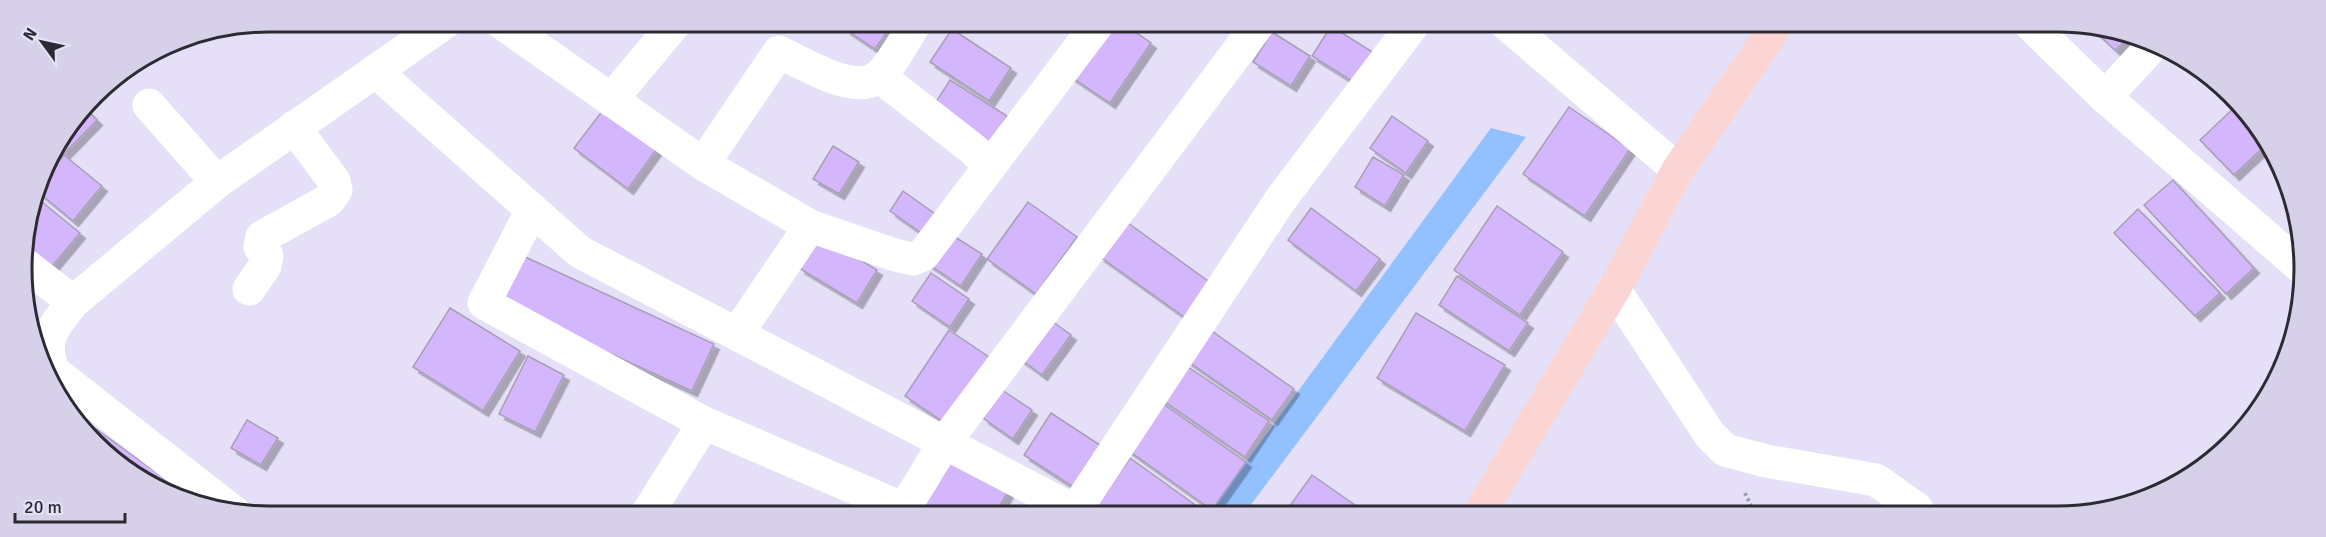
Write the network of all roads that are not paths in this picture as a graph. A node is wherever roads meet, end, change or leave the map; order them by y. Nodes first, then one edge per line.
1 (431, 32) edge
2 (515, 32) edge
3 (668, 32) edge
4 (909, 32) edge
5 (1091, 32) edge
6 (1252, 32) edge
7 (1407, 32) edge
8 (1516, 32) edge
9 (1772, 32) edge
10 (2038, 32) edge
11 (2148, 50) edge
12 (375, 71) junction
13 (879, 76) junction
14 (2105, 97) junction
15 (611, 100) junction
16 (148, 105) dead end
17 (294, 127) junction
18 (703, 164) junction
19 (990, 166) junction
20 (1678, 170) junction
21 (217, 182) junction
22 (532, 210) junction
23 (810, 226) junction
24 (2294, 261) edge
25 (32, 270) edge
26 (249, 289) dead end
27 (1614, 289) junction
28 (73, 302) junction
29 (736, 334) junction
30 (46, 351) edge
31 (56, 374) edge
32 (704, 423) junction
33 (945, 442) junction
34 (219, 500) edge
35 (652, 506) edge
36 (897, 506) edge
37 (906, 506) edge
38 (1066, 506) edge
39 (1078, 506) edge
40 (1484, 506) edge
41 (1913, 506) edge

1 - 12 street
2 - 15 street
3 - 15 street
4 - 13 street
5 - 19 street
6 - 33 street
7 - 39 street
8 - 20 street
9 - 20 main road
10 - 14 street
11 - 14 street
12 - 17 street
12 - 22 street
13 - 18 street
13 - 19 street
14 - 24 street
15 - 18 street
16 - 21 street
17 - 21 street
17 - 26 street
18 - 23 street
19 - 23 street
20 - 27 main road
21 - 28 street
22 - 29 street
22 - 32 street
23 - 29 street
25 - 28 street
27 - 40 main road
27 - 41 street
28 - 30 street
29 - 33 street
31 - 34 street
32 - 35 street
32 - 36 street
33 - 37 street
33 - 38 street

